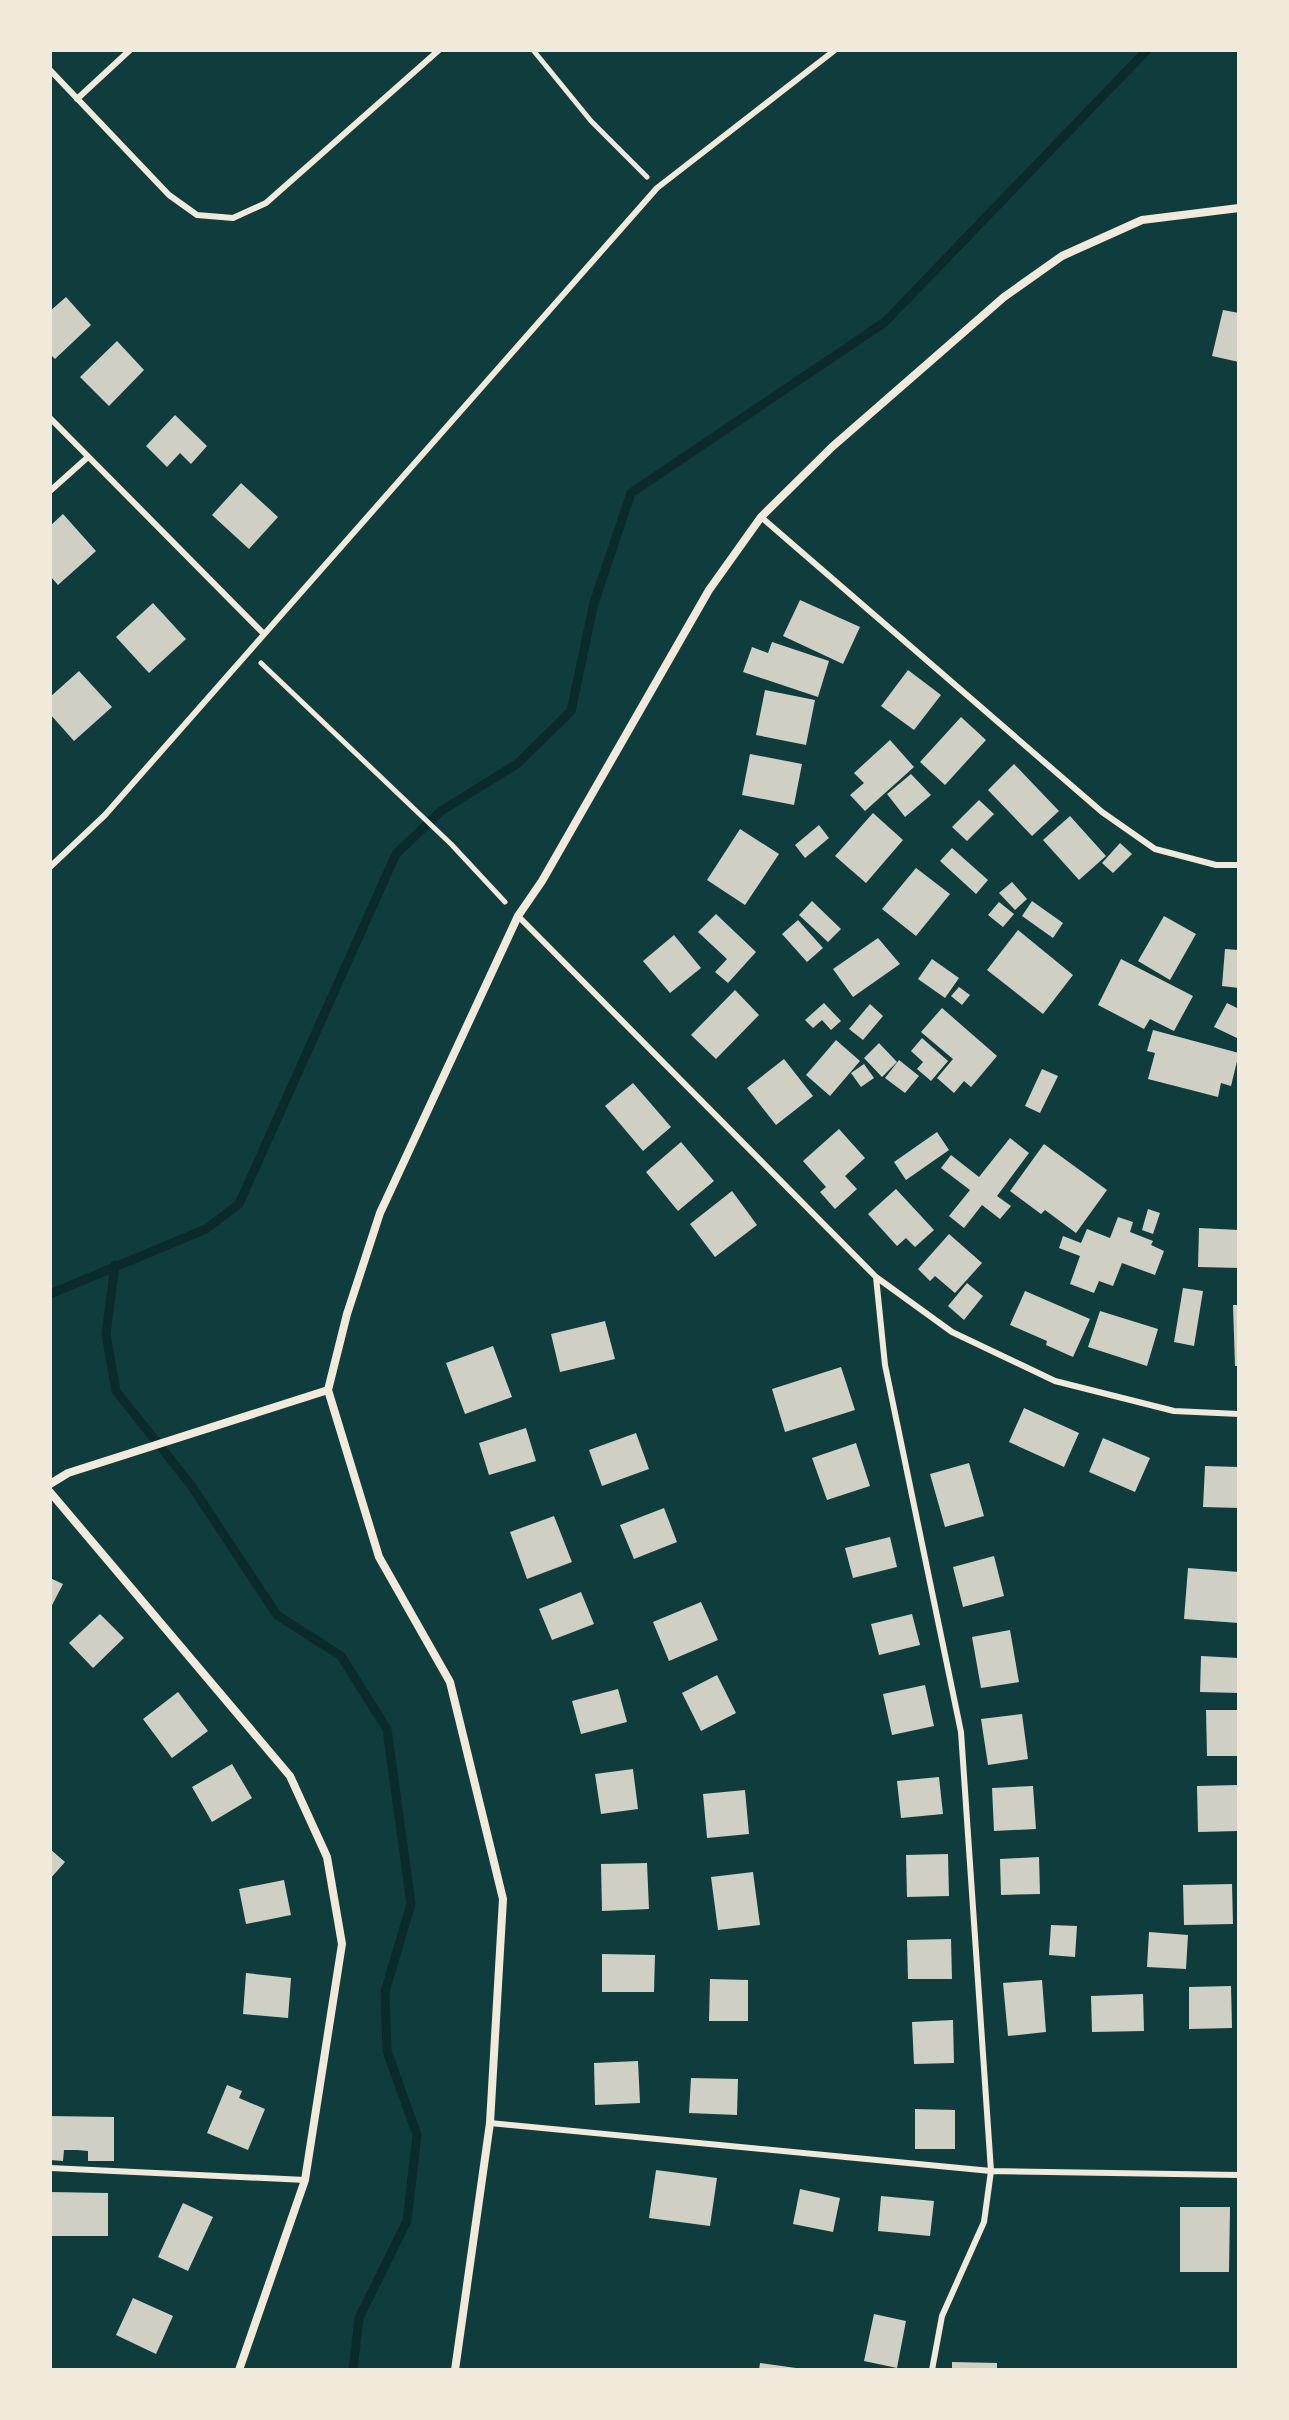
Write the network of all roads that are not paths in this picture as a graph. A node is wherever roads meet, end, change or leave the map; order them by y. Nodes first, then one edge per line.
1 (130, 50) edge
2 (439, 50) edge
3 (835, 50) edge
4 (50, 70) edge
5 (77, 99) junction
6 (1239, 208) edge
7 (50, 418) edge
8 (88, 457) junction
9 (50, 491) edge
10 (761, 517) junction
11 (264, 634) junction
12 (1239, 865) edge
13 (50, 867) edge
14 (518, 916) junction
15 (876, 1277) junction
16 (328, 1390) junction
17 (1239, 1414) edge
18 (50, 1484) edge
19 (50, 1492) edge
20 (490, 2123) junction
21 (50, 2168) edge
22 (991, 2171) junction
23 (1239, 2175) edge
24 (305, 2180) junction
25 (239, 2370) edge
26 (455, 2370) edge
27 (932, 2370) edge

1 - 5 lane
2 - 5 lane
3 - 11 lane
4 - 5 lane
6 - 10 street
7 - 8 lane
8 - 9 lane
8 - 11 lane
10 - 12 lane
10 - 14 street
11 - 13 lane
14 - 15 lane
14 - 16 street
15 - 17 lane
15 - 22 lane
16 - 18 street
16 - 20 street
19 - 24 street
20 - 22 lane
20 - 26 street
21 - 24 lane
22 - 23 lane
22 - 27 lane
24 - 25 street

